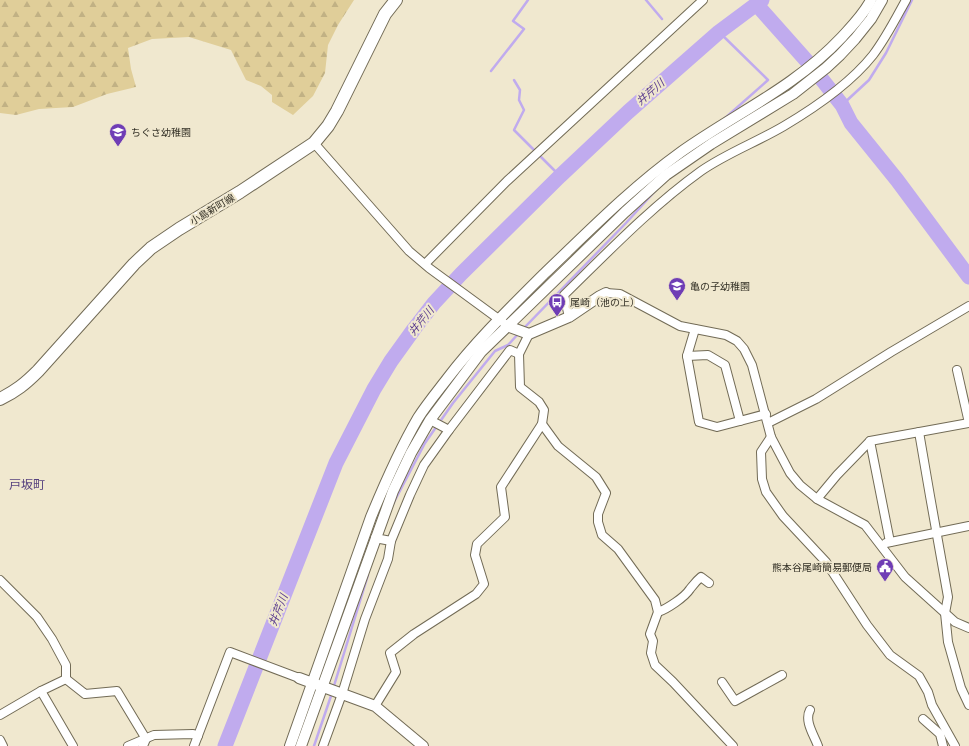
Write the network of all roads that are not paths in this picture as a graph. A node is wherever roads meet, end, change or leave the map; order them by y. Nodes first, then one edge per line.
1 (396, 0) edge
2 (703, 0) edge
3 (871, 0) edge
4 (882, 0) edge
5 (906, 0) edge
6 (822, 64) junction
7 (790, 90) junction
8 (314, 143) junction
9 (427, 266) junction
10 (606, 293) joint
11 (969, 306) edge
12 (569, 317) junction
13 (498, 319) junction
14 (507, 326) junction
15 (695, 329) junction
16 (529, 334) junction
17 (519, 354) junction
18 (687, 356) junction
19 (957, 370) dead end
20 (0, 399) edge
21 (767, 418) junction
22 (430, 420) junction
23 (740, 421) junction
24 (969, 423) edge
25 (542, 424) junction
26 (449, 430) junction
27 (919, 432) junction
28 (771, 437) junction
29 (870, 441) junction
30 (817, 499) junction
31 (969, 526) edge
32 (936, 533) junction
33 (375, 538) junction
34 (391, 541) junction
35 (890, 542) junction
36 (879, 544) junction
37 (0, 580) edge
38 (709, 583) dead end
39 (658, 612) junction
40 (945, 613) junction
41 (969, 628) edge
42 (782, 675) dead end
43 (299, 678) joint
44 (66, 679) junction
45 (722, 682) dead end
46 (322, 686) junction
47 (41, 691) junction
48 (342, 694) junction
49 (969, 705) edge
50 (375, 706) junction
51 (810, 710) dead end
52 (0, 715) edge
53 (923, 719) dead end
54 (198, 736) junction
55 (0, 740) edge
56 (145, 742) edge
57 (421, 745) edge
58 (3, 746) edge
59 (72, 746) edge
60 (128, 746) edge
61 (194, 746) edge
62 (290, 746) edge
63 (301, 746) edge
64 (323, 746) edge
65 (733, 746) edge
66 (818, 746) edge
67 (943, 746) edge
68 (954, 746) edge

1 - 8 main road, 小島新町線
2 - 9 street
3 - 6 street
4 - 6 street
5 - 12 street
6 - 7 street
7 - 13 street
7 - 14 street
8 - 9 street
8 - 20 main road, 小島新町線
9 - 13 street
10 - 12 street
10 - 15 street
11 - 21 street
12 - 16 street
13 - 14 street
13 - 46 street
14 - 16 street
14 - 22 street
15 - 18 street
15 - 21 street
16 - 17 street
17 - 25 street
17 - 26 street
18 - 23 street
18 - 23 street
19 - 24 street
21 - 23 street
21 - 28 street
22 - 26 street
22 - 33 street
24 - 27 street
25 - 39 street
25 - 50 street
26 - 34 street
27 - 29 street
27 - 32 street
28 - 30 street
28 - 68 street
29 - 30 street
29 - 35 street
30 - 36 street
31 - 32 street
32 - 35 street
32 - 40 street
33 - 34 street
33 - 46 street
34 - 48 street
35 - 36 street
36 - 40 street
37 - 44 street
38 - 39 street
39 - 65 street
40 - 41 street
40 - 49 street
42 - 45 street
43 - 46 street
43 - 54 street
44 - 47 street
44 - 56 street
46 - 48 street
46 - 62 street
46 - 63 street
47 - 52 street
47 - 59 street
48 - 50 street
48 - 64 street
50 - 57 street
51 - 66 street
53 - 67 street
54 - 56 street
54 - 61 street
55 - 58 street
56 - 60 street

